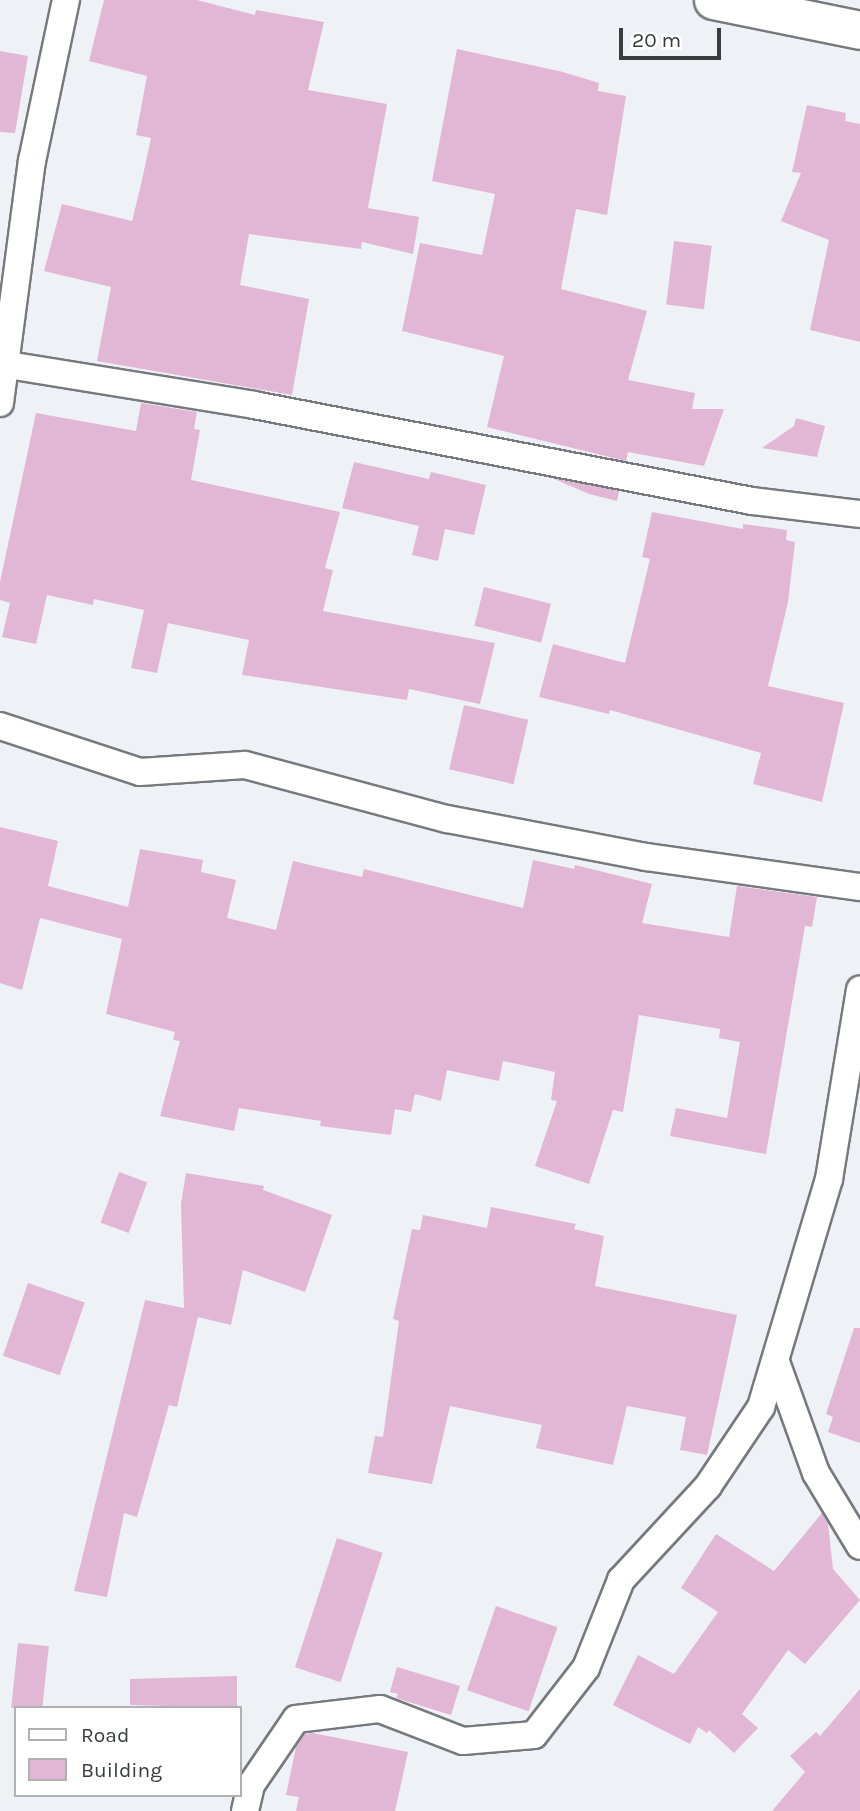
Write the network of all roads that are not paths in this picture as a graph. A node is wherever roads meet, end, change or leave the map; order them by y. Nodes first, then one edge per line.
1 (66, 0) edge
2 (713, 0) edge
3 (860, 30) edge
4 (8, 365) junction
5 (0, 403) edge
6 (860, 514) edge
7 (0, 726) edge
8 (860, 887) edge
9 (860, 990) edge
10 (776, 1362) junction
11 (860, 1546) edge
12 (245, 1811) edge

1 - 4 street
2 - 3 street
4 - 5 street
4 - 6 street
7 - 8 street
9 - 10 street
10 - 11 street
10 - 12 street

